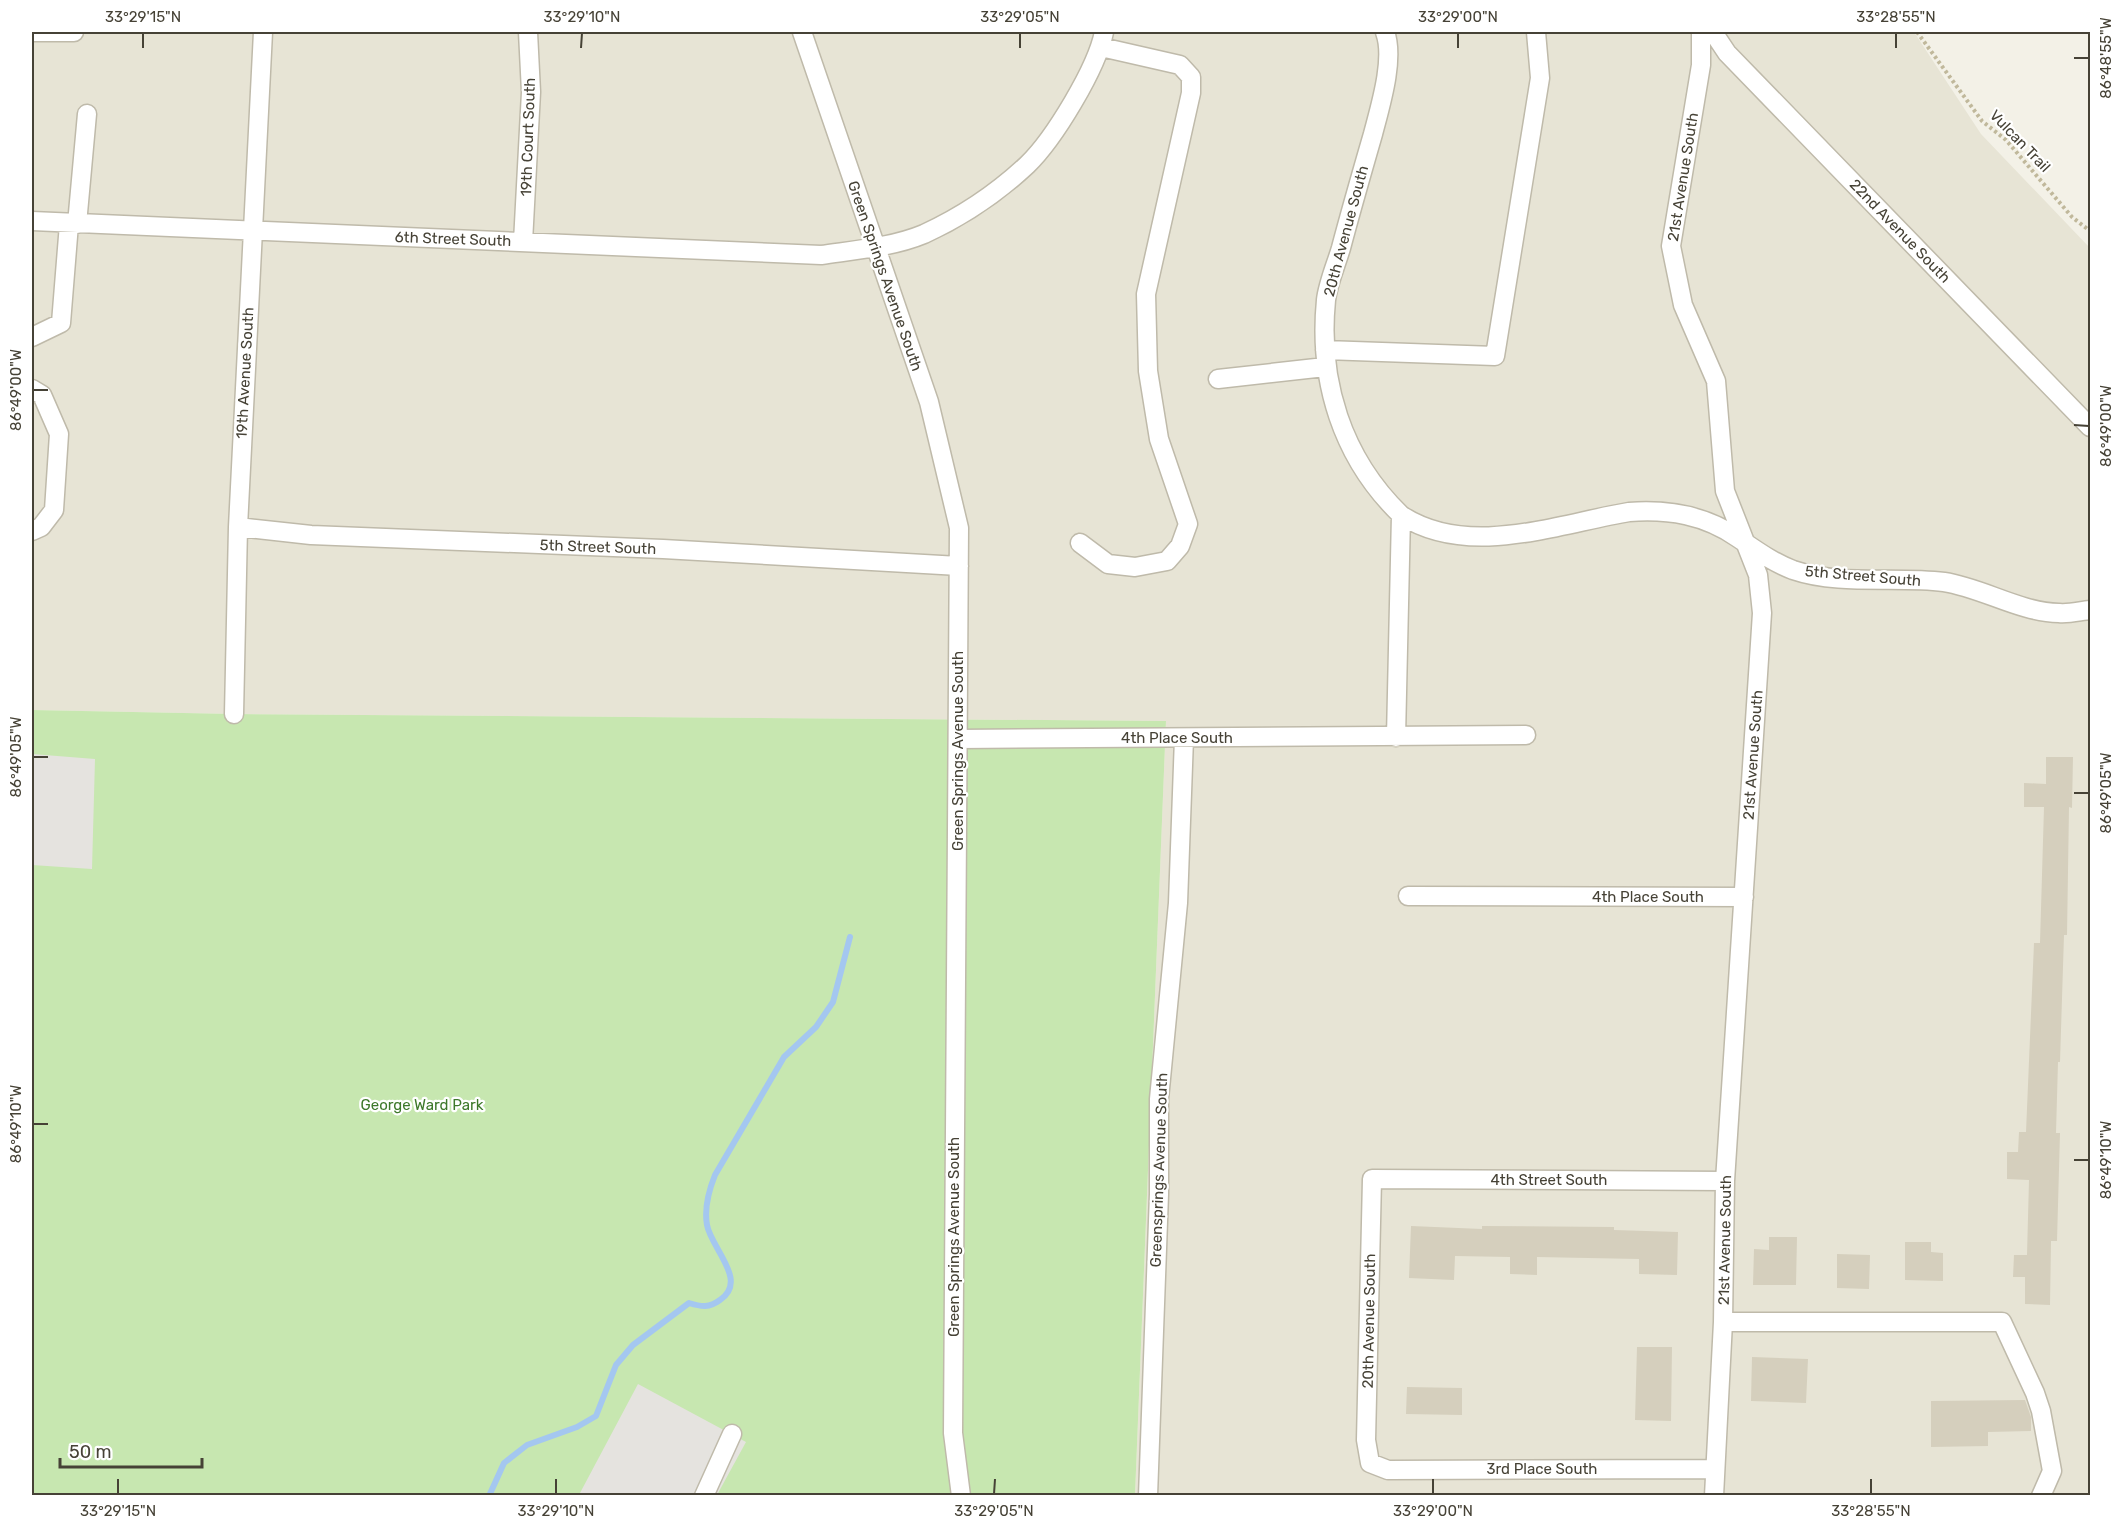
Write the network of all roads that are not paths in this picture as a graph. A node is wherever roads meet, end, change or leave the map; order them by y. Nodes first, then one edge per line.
1 (32, 32) edge
2 (74, 32) edge
3 (263, 32) edge
4 (528, 32) edge
5 (802, 32) edge
6 (1386, 32) edge
7 (1536, 32) edge
8 (1701, 32) edge
9 (1713, 32) edge
10 (1102, 39) edge
11 (87, 114) dead end
12 (32, 221) edge
13 (73, 224) junction
14 (252, 232) junction
15 (523, 242) junction
16 (874, 247) junction
17 (32, 337) edge
18 (1325, 358) junction
19 (1218, 379) dead end
20 (32, 389) edge
21 (2091, 427) edge
22 (1401, 515) junction
23 (238, 527) junction
24 (32, 531) edge
25 (1080, 543) dead end
26 (1746, 544) junction
27 (959, 566) junction
28 (2091, 610) edge
29 (234, 714) dead end
30 (1526, 735) dead end
31 (1396, 737) junction
32 (1184, 738) junction
33 (958, 739) junction
34 (1408, 896) dead end
35 (1744, 897) junction
36 (1372, 1179) joint
37 (1725, 1181) junction
38 (1723, 1322) junction
39 (732, 1434) dead end
40 (1370, 1463) joint
41 (1715, 1469) junction
42 (2043, 1495) edge
43 (705, 1496) edge
44 (961, 1496) edge
45 (1148, 1496) edge
46 (1714, 1496) edge

1 - 2 street
3 - 14 street, 19th Avenue South
4 - 15 street, 19th Court South
5 - 16 street, Green Springs Avenue South
6 - 18 street, 20th Avenue South
7 - 18 street
8 - 26 street, 21st Avenue South
9 - 21 street, 22nd Avenue South
10 - 16 street, 6th Street South
10 - 25 street
11 - 13 street
12 - 13 street, 6th Street South
13 - 14 street, 6th Street South
13 - 17 street
14 - 15 street, 6th Street South
14 - 23 street, 19th Avenue South
15 - 16 street, 6th Street South
16 - 27 street, Green Springs Avenue South
18 - 19 street
18 - 22 street, 20th Avenue South
20 - 24 street
22 - 26 street, 5th Street South
22 - 31 street
23 - 27 street, 5th Street South
23 - 29 street, 19th Avenue South
26 - 28 street, 5th Street South
26 - 35 street, 21st Avenue South
27 - 33 street, Green Springs Avenue South
30 - 31 street, 4th Place South
31 - 32 street, 4th Place South
32 - 33 street, 4th Place South
32 - 45 street, Greensprings Avenue South
33 - 44 street, Green Springs Avenue South
34 - 35 street, 4th Place South
35 - 37 street, 21st Avenue South
36 - 37 street, 4th Street South
36 - 40 street, 20th Avenue South
37 - 38 street, 21st Avenue South
38 - 41 street, 21st Avenue South
38 - 42 street
39 - 43 street
40 - 41 street, 3rd Place South
41 - 46 street, 21st Avenue South

